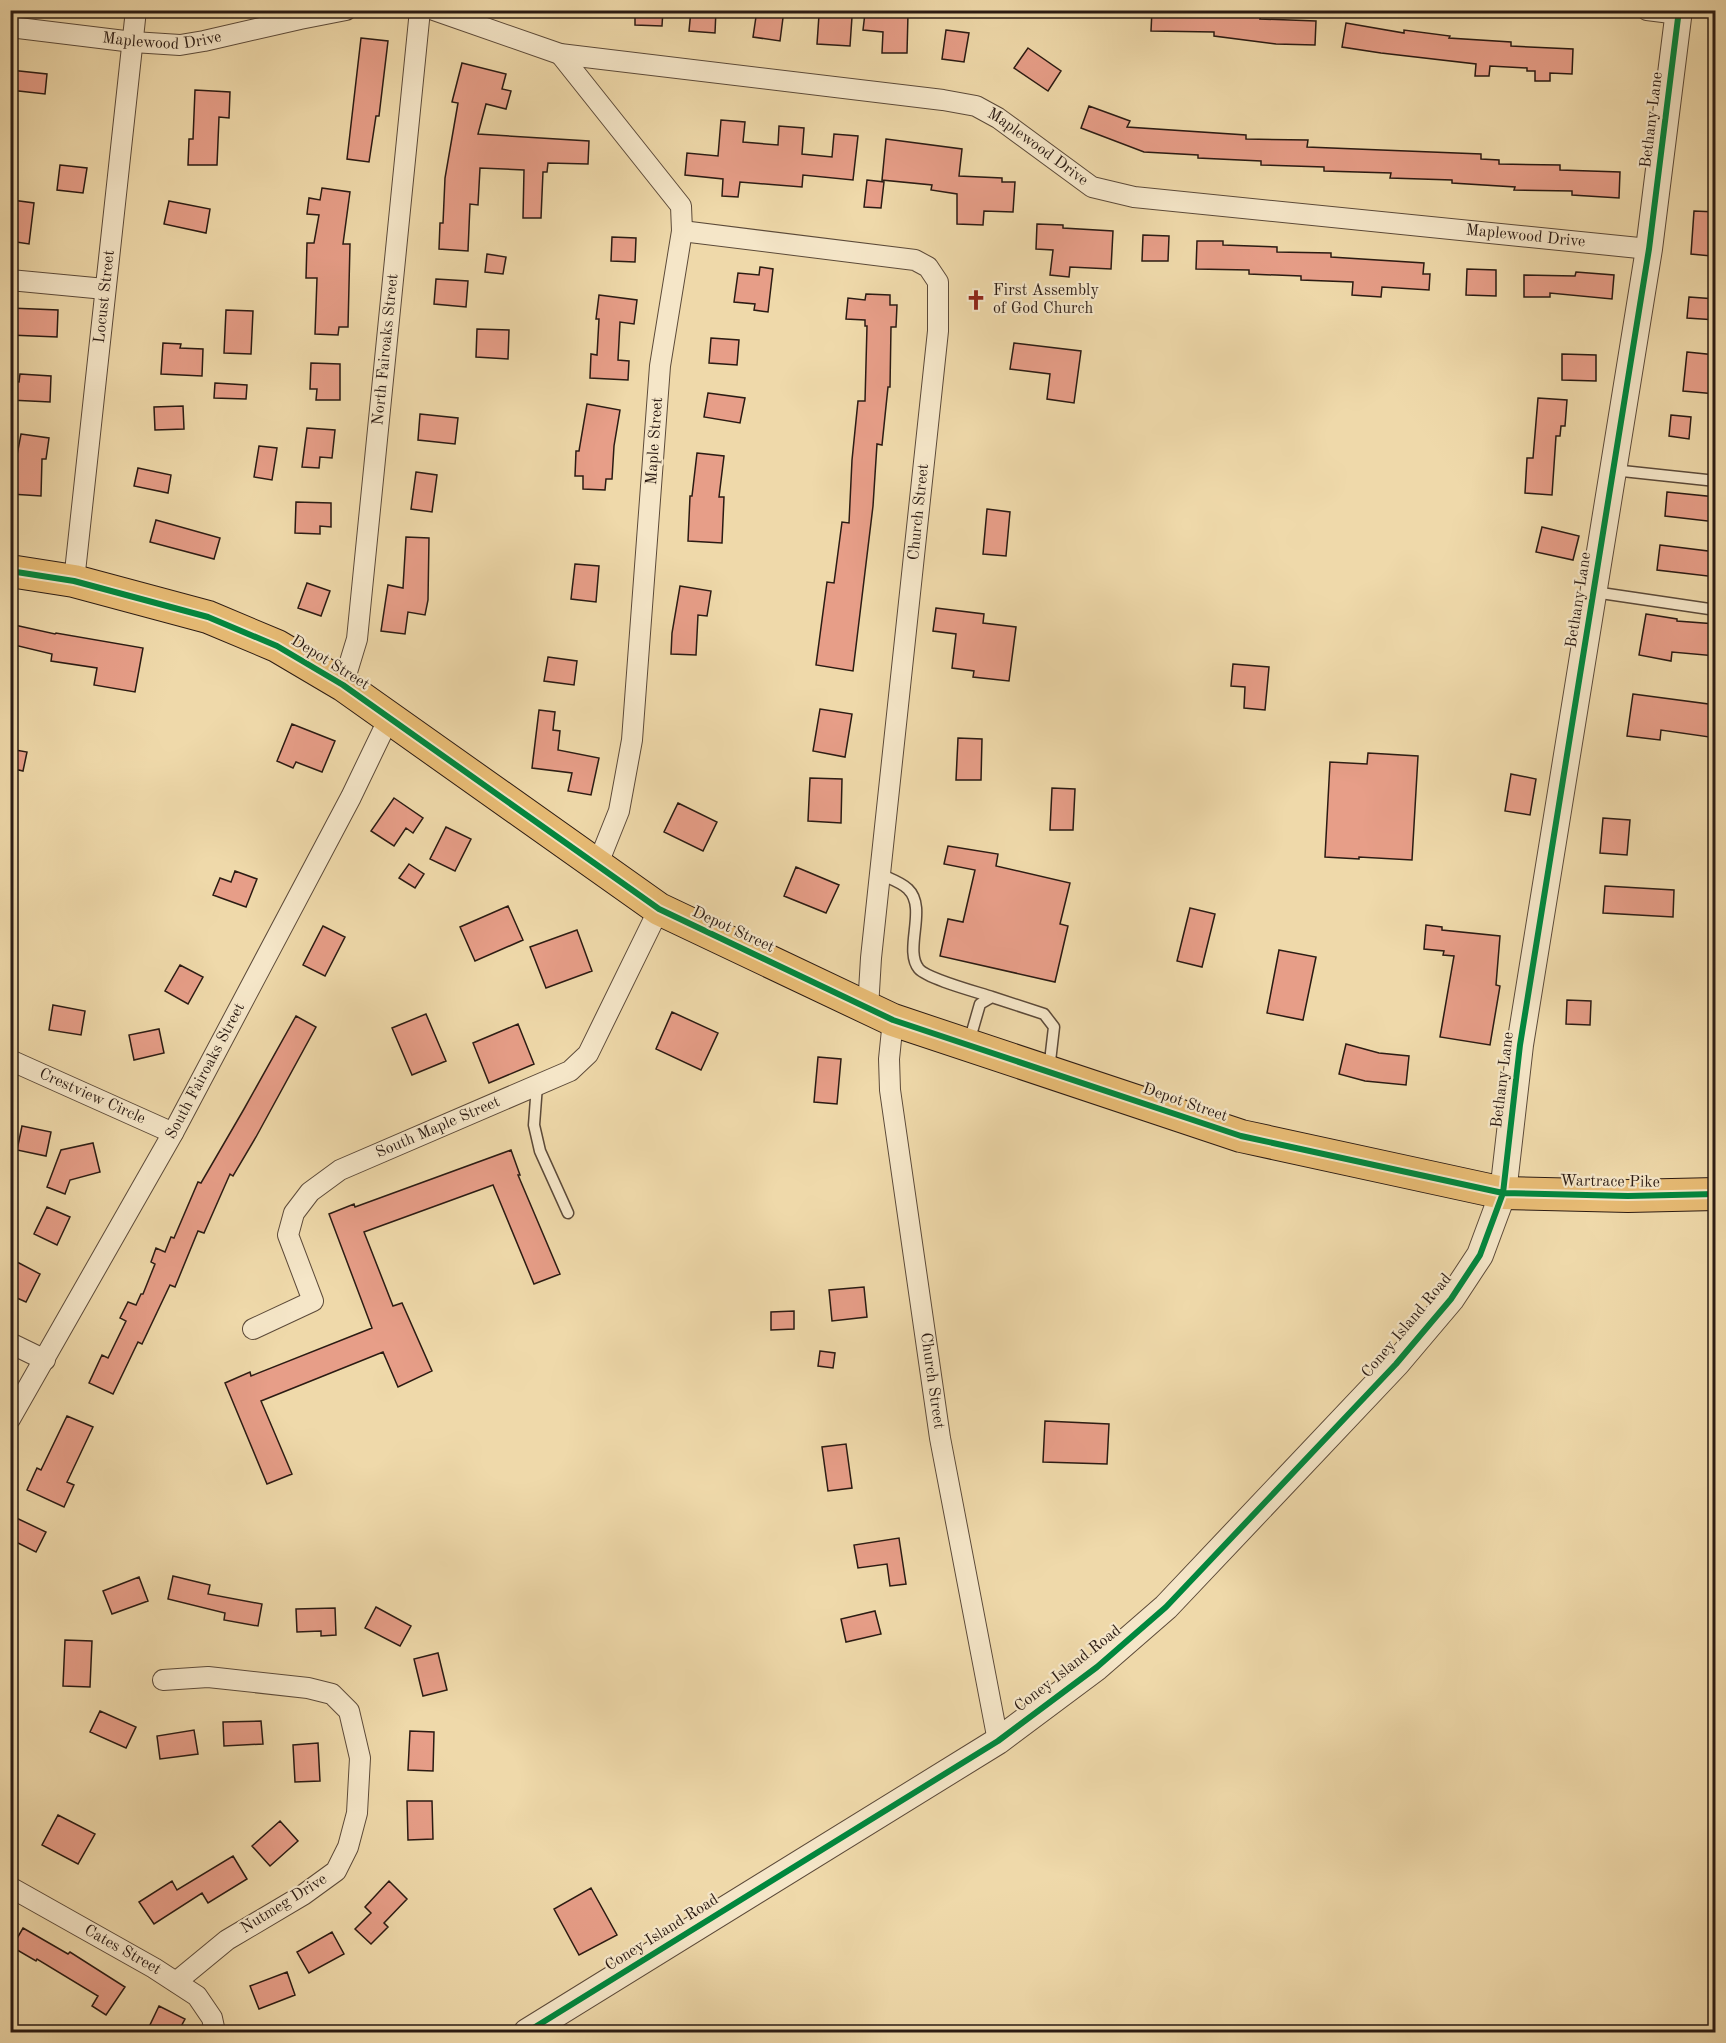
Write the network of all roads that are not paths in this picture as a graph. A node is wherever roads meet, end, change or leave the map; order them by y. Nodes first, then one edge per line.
1 (136, 10) edge
2 (346, 10) edge
3 (420, 10) edge
4 (434, 10) edge
5 (1647, 10) edge
6 (1679, 12) edge
7 (300, 15) edge
8 (10, 27) edge
9 (133, 42) junction
10 (560, 54) junction
11 (682, 231) junction
12 (1649, 249) junction
13 (10, 280) edge
14 (105, 289) junction
15 (1613, 470) junction
16 (1716, 481) edge
17 (10, 571) edge
18 (74, 581) junction
19 (1593, 592) junction
20 (1716, 610) edge
21 (343, 685) junction
22 (389, 718) junction
23 (597, 866) junction
24 (880, 874) junction
25 (658, 909) junction
26 (992, 997) junction
27 (880, 1014) junction
28 (968, 1045) junction
29 (10, 1060) edge
30 (1048, 1072) junction
31 (537, 1085) junction
32 (173, 1133) junction
33 (1503, 1193) junction
34 (1716, 1194) edge
35 (568, 1213) dead end
36 (253, 1329) dead end
37 (10, 1343) edge
38 (45, 1360) junction
39 (10, 1419) edge
40 (163, 1680) dead end
41 (998, 1741) junction
42 (10, 1887) edge
43 (176, 1982) junction
44 (215, 2032) edge
45 (527, 2032) edge

1 - 9 street, Locust Street
2 - 7 street, Maplewood Drive
3 - 21 street, North Fairoaks Street
4 - 10 street, Maplewood Drive
5 - 6 street
6 - 12 street, Bethany Lane
7 - 9 street, Maplewood Drive
8 - 9 street, Maplewood Drive
9 - 14 street, Locust Street
10 - 11 street, Maple Street
10 - 12 street, Maplewood Drive
11 - 23 street, Maple Street
11 - 24 street, Church Street
12 - 15 street, Bethany Lane
13 - 14 street
14 - 18 street, Locust Street
15 - 16 lane
15 - 19 street, Bethany Lane
17 - 18 main road, Depot Street
18 - 21 main road, Depot Street
19 - 20 lane
19 - 33 street, Bethany Lane
21 - 22 main road, Depot Street
22 - 23 main road, Depot Street
22 - 32 street, South Fairoaks Street
23 - 25 main road, Depot Street
24 - 26 lane
24 - 27 street, Church Street
25 - 27 main road, Depot Street
25 - 31 street, South Maple Street
26 - 28 lane
26 - 30 lane
27 - 28 main road, Depot Street
27 - 41 street, Church Street
28 - 30 main road, Depot Street
29 - 32 street, Crestview Circle
30 - 33 main road, Depot Street
31 - 35 lane
31 - 36 street, South Maple Street
32 - 38 street, South Fairoaks Street
33 - 34 main road, Wartrace Pike
33 - 41 street, Coney Island Road
37 - 38 street
38 - 39 street, South Fairoaks Street
40 - 43 street, Nutmeg Drive
41 - 45 street, Coney Island Road
42 - 43 street, Cates Street
43 - 44 street, Cates Street

